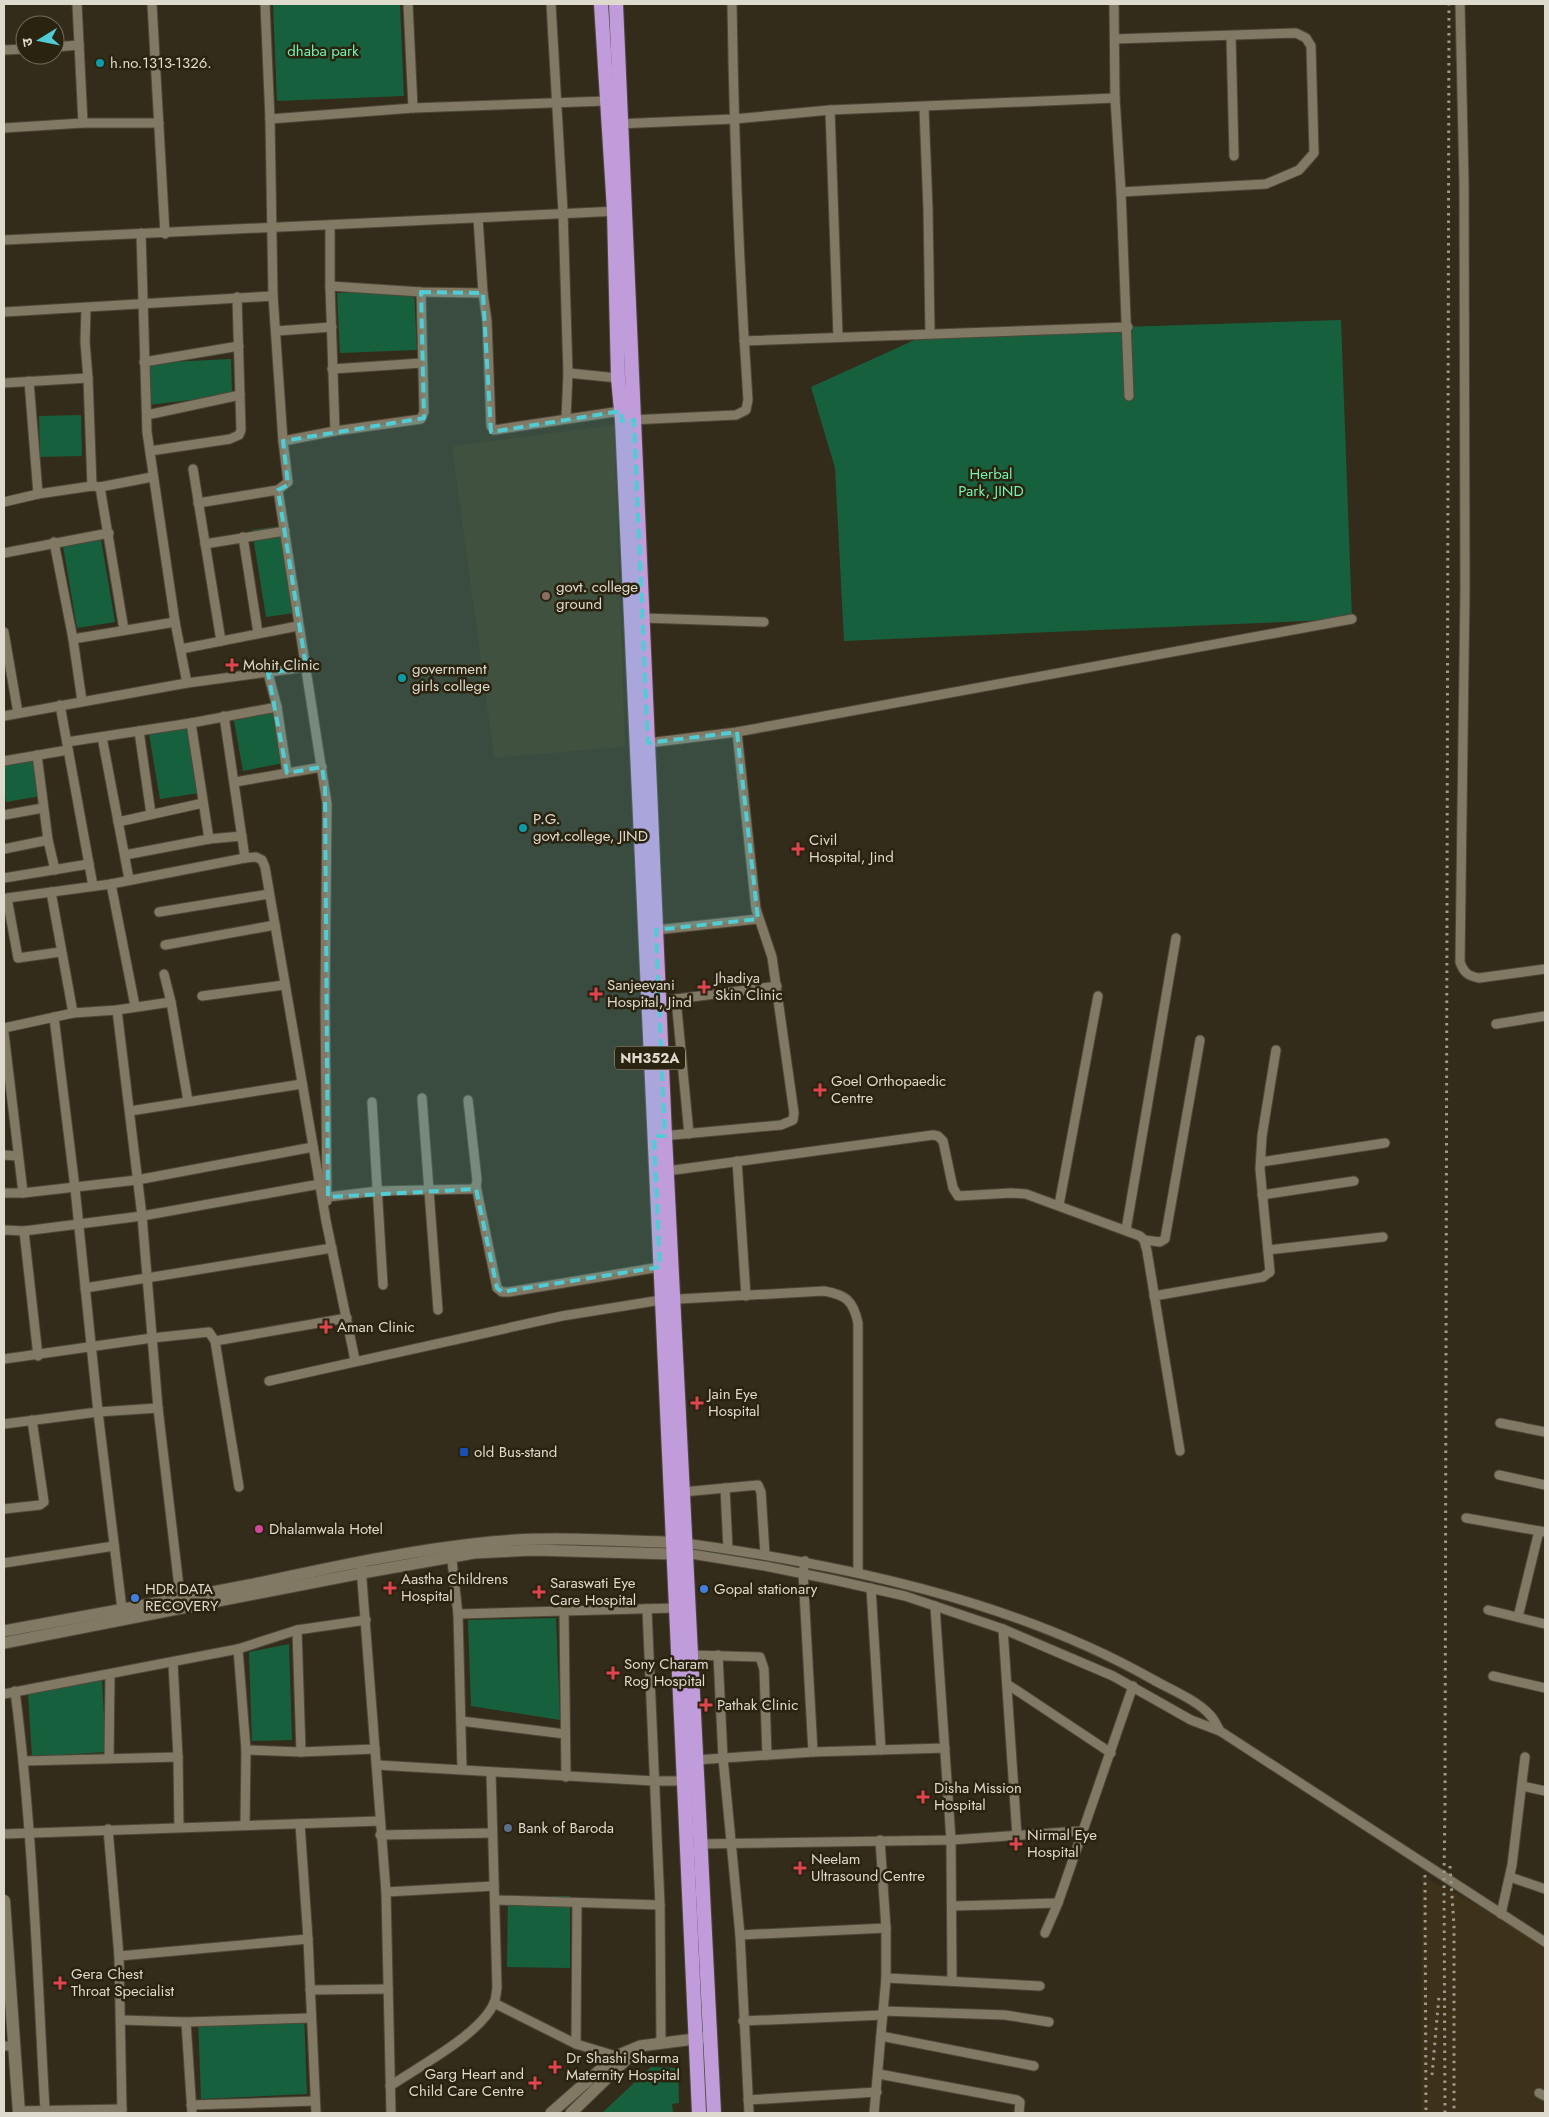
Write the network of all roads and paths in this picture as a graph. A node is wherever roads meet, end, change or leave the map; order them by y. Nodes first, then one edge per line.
1 (77, 4) edge
2 (152, 4) edge
3 (264, 4) edge
4 (408, 4) edge
5 (551, 4) edge
6 (601, 4) edge
7 (616, 4) edge
8 (732, 4) edge
9 (1114, 4) edge
10 (1460, 4) edge
11 (1231, 36) junction
12 (1115, 39) junction
13 (79, 45) junction
14 (65, 46) edge
15 (1115, 98) junction
16 (606, 100) junction
17 (557, 101) junction
18 (413, 108) junction
19 (924, 108) junction
20 (830, 110) junction
21 (270, 119) junction
22 (734, 119) junction
23 (159, 123) junction
24 (82, 124) junction
25 (615, 124) junction
26 (4, 128) edge
27 (1234, 156) dead end
28 (1122, 192) junction
29 (620, 211) junction
30 (563, 212) junction
31 (478, 218) junction
32 (330, 225) junction
33 (272, 228) junction
34 (141, 233) junction
35 (165, 234) junction
36 (4, 240) edge
37 (330, 286) junction
38 (421, 292) junction
39 (483, 293) junction
40 (273, 296) junction
41 (237, 297) junction
42 (143, 305) junction
43 (86, 308) junction
44 (4, 312) edge
45 (332, 327) junction
46 (1128, 327) junction
47 (276, 331) junction
48 (930, 333) junction
49 (838, 336) junction
50 (744, 341) junction
51 (239, 346) junction
52 (144, 362) junction
53 (422, 363) junction
54 (332, 369) junction
55 (568, 373) junction
56 (88, 378) junction
57 (618, 378) junction
58 (29, 381) junction
59 (4, 383) edge
60 (240, 395) junction
61 (1129, 396) dead end
62 (147, 415) junction
63 (626, 417) junction
64 (566, 419) junction
65 (335, 431) junction
66 (283, 441) junction
67 (150, 452) junction
68 (193, 469) dead end
69 (152, 477) junction
70 (96, 486) junction
71 (278, 490) junction
72 (38, 494) junction
73 (4, 502) edge
74 (198, 503) junction
75 (285, 531) junction
76 (109, 534) junction
77 (243, 537) junction
78 (54, 542) junction
79 (205, 544) junction
80 (4, 553) edge
81 (643, 618) junction
82 (1352, 619) dead end
83 (175, 622) junction
84 (764, 622) dead end
85 (298, 626) junction
86 (124, 630) junction
87 (4, 632) edge
88 (258, 633) junction
89 (73, 639) junction
90 (221, 641) junction
91 (181, 649) junction
92 (6, 663) edge
93 (306, 666) junction
94 (268, 673) junction
95 (187, 683) junction
96 (82, 701) junction
97 (60, 705) junction
98 (277, 707) junction
99 (18, 713) junction
100 (4, 716) edge
101 (224, 716) junction
102 (191, 724) junction
103 (138, 731) junction
104 (737, 732) junction
105 (102, 737) junction
106 (648, 743) junction
107 (68, 746) junction
108 (37, 756) junction
109 (4, 761) edge
110 (322, 767) junction
111 (287, 773) junction
112 (235, 782) junction
113 (203, 803) junction
114 (43, 808) junction
115 (152, 814) junction
116 (4, 815) edge
117 (118, 822) junction
118 (242, 836) junction
119 (209, 839) junction
120 (48, 840) junction
121 (4, 849) edge
122 (125, 855) junction
123 (245, 858) junction
124 (88, 864) junction
125 (55, 870) junction
126 (4, 878) edge
127 (129, 879) junction
128 (111, 884) junction
129 (93, 886) junction
130 (51, 892) junction
131 (269, 894) junction
132 (159, 912) dead end
133 (758, 919) junction
134 (275, 925) junction
135 (656, 930) junction
136 (1176, 938) dead end
137 (165, 945) dead end
138 (60, 952) junction
139 (1545, 969) edge
140 (164, 974) dead end
141 (284, 986) junction
142 (777, 986) junction
143 (202, 996) dead end
144 (1098, 996) dead end
145 (676, 999) junction
146 (171, 1002) junction
147 (659, 1003) junction
148 (135, 1006) junction
149 (117, 1010) junction
150 (72, 1013) junction
151 (1545, 1016) edge
152 (54, 1017) junction
153 (1496, 1024) dead end
154 (4, 1028) edge
155 (4, 1034) edge
156 (1200, 1040) dead end
157 (1276, 1050) dead end
158 (302, 1084) junction
159 (422, 1098) dead end
160 (468, 1100) dead end
161 (188, 1102) junction
162 (372, 1102) dead end
163 (130, 1111) junction
164 (689, 1134) junction
165 (659, 1136) junction
166 (1384, 1143) dead end
167 (313, 1147) junction
168 (4, 1155) edge
169 (18, 1156) junction
170 (737, 1161) junction
171 (1260, 1162) junction
172 (667, 1171) junction
173 (137, 1180) junction
174 (1354, 1181) dead end
175 (320, 1184) junction
176 (476, 1186) junction
177 (75, 1188) junction
178 (428, 1189) junction
179 (378, 1191) junction
180 (4, 1193) edge
181 (23, 1193) junction
182 (1262, 1195) junction
183 (328, 1197) junction
184 (1059, 1205) junction
185 (142, 1216) junction
186 (326, 1221) junction
187 (78, 1224) junction
188 (4, 1230) edge
189 (1126, 1230) junction
190 (24, 1231) junction
191 (1382, 1237) dead end
192 (1144, 1240) junction
193 (332, 1248) junction
194 (1268, 1250) junction
195 (660, 1267) junction
196 (147, 1279) junction
197 (383, 1285) dead end
198 (85, 1288) junction
199 (746, 1296) junction
200 (1154, 1296) junction
201 (667, 1300) junction
202 (438, 1310) dead end
203 (347, 1318) junction
204 (152, 1338) junction
205 (215, 1341) junction
206 (92, 1347) junction
207 (38, 1356) junction
208 (4, 1359) edge
209 (355, 1360) junction
210 (269, 1381) dead end
211 (158, 1408) junction
212 (98, 1412) junction
213 (32, 1420) junction
214 (1500, 1422) dead end
215 (4, 1424) edge
216 (1545, 1432) edge
217 (1180, 1452) dead end
218 (1499, 1475) dead end
219 (1545, 1485) edge
220 (239, 1487) dead end
221 (725, 1488) junction
222 (682, 1492) junction
223 (4, 1509) edge
224 (1466, 1518) dead end
225 (1542, 1532) edge
226 (114, 1546) junction
227 (679, 1548) junction
228 (728, 1549) junction
229 (451, 1552) junction
230 (765, 1554) junction
231 (805, 1561) junction
232 (4, 1564) edge
233 (361, 1568) junction
234 (803, 1573) junction
235 (858, 1573) junction
236 (871, 1588) junction
237 (181, 1604) junction
238 (935, 1606) junction
239 (675, 1608) junction
240 (647, 1609) junction
241 (122, 1610) junction
242 (1488, 1610) dead end
243 (564, 1611) junction
244 (458, 1614) junction
245 (1518, 1618) junction
246 (366, 1620) junction
247 (1545, 1624) edge
248 (1002, 1628) junction
249 (297, 1630) junction
250 (4, 1631) edge
251 (1056, 1634) junction
252 (4, 1643) edge
253 (238, 1649) junction
254 (1051, 1649) junction
255 (690, 1655) junction
256 (718, 1655) junction
257 (173, 1663) junction
258 (110, 1674) junction
259 (1493, 1676) dead end
260 (1007, 1684) junction
261 (1132, 1686) junction
262 (1545, 1688) edge
263 (15, 1691) junction
264 (4, 1694) edge
265 (461, 1721) junction
266 (1220, 1731) junction
267 (565, 1734) junction
268 (945, 1748) junction
269 (376, 1749) junction
270 (246, 1750) junction
271 (881, 1750) junction
272 (301, 1752) junction
273 (813, 1752) junction
274 (1111, 1753) junction
275 (766, 1755) junction
276 (178, 1757) junction
277 (1525, 1757) dead end
278 (109, 1758) junction
279 (723, 1758) junction
280 (696, 1760) junction
281 (24, 1762) junction
282 (378, 1765) junction
283 (462, 1768) junction
284 (491, 1772) junction
285 (566, 1777) junction
286 (654, 1781) junction
287 (690, 1781) junction
288 (1522, 1786) junction
289 (1545, 1791) edge
290 (380, 1820) junction
291 (245, 1824) junction
292 (300, 1824) junction
293 (179, 1827) junction
294 (108, 1829) junction
295 (30, 1832) junction
296 (1082, 1832) junction
297 (492, 1833) junction
298 (4, 1834) edge
299 (380, 1835) junction
300 (1018, 1836) junction
301 (880, 1840) junction
302 (951, 1840) junction
303 (699, 1844) junction
304 (731, 1844) junction
305 (1510, 1878) junction
306 (494, 1886) junction
307 (1545, 1889) edge
308 (386, 1892) junction
309 (496, 1900) junction
310 (4, 1901) edge
311 (577, 1903) junction
312 (1058, 1903) junction
313 (660, 1905) junction
314 (952, 1906) junction
315 (1501, 1914) junction
316 (886, 1928) junction
317 (1045, 1933) dead end
318 (740, 1935) junction
319 (308, 1939) junction
320 (1545, 1942) edge
321 (119, 1956) junction
322 (886, 1978) junction
323 (952, 1981) junction
324 (1040, 1986) dead end
325 (310, 1990) junction
326 (388, 1990) junction
327 (494, 2003) junction
328 (883, 2013) junction
329 (311, 2018) junction
330 (120, 2020) junction
331 (186, 2022) junction
332 (743, 2022) junction
333 (1049, 2022) dead end
334 (881, 2036) junction
335 (703, 2038) junction
336 (661, 2042) junction
337 (576, 2044) junction
338 (9, 2046) edge
339 (640, 2046) junction
340 (616, 2056) junction
341 (1034, 2066) dead end
342 (879, 2074) junction
343 (390, 2086) junction
344 (877, 2092) junction
345 (315, 2100) junction
346 (748, 2100) junction
347 (191, 2109) edge
348 (45, 2110) junction
349 (122, 2111) edge
350 (19, 2112) edge
351 (316, 2113) edge
352 (391, 2113) edge
353 (551, 2113) edge
354 (571, 2113) edge
355 (699, 2113) edge
356 (714, 2113) edge
357 (749, 2113) edge
358 (874, 2113) edge
359 (1019, 2113) edge

1 - 13 street
2 - 23 street
3 - 21 street
4 - 18 street
5 - 17 street
6 - 16 highway, NH352A
7 - 25 highway, NH352A
8 - 22 street
9 - 12 street
10 - 139 street
11 - 12 street
11 - 27 street
11 - 28 street
12 - 15 street
13 - 14 street
13 - 24 street
15 - 19 street
15 - 28 street
16 - 17 street
16 - 25 highway, NH352A
17 - 18 street
17 - 30 street
18 - 21 street
19 - 20 street
19 - 48 street
20 - 22 street
20 - 49 street
21 - 33 street
22 - 25 street
22 - 50 street
23 - 24 street
23 - 35 street
24 - 26 street
25 - 29 highway, NH352A
28 - 46 street
29 - 30 street
29 - 57 highway, NH352A
29 - 63 highway, NH352A
30 - 31 street
30 - 55 street
31 - 32 street
31 - 39 street
32 - 33 street
32 - 37 street
33 - 35 street
33 - 40 street
34 - 35 street
34 - 36 street
34 - 42 street
37 - 38 street
37 - 45 street
38 - 39 street
38 - 53 street
39 - 64 street
40 - 41 street
40 - 47 street
41 - 42 street
41 - 51 street
42 - 43 street
42 - 52 street
43 - 44 street
43 - 56 street
45 - 47 street
45 - 54 street
46 - 48 street
46 - 61 street
47 - 66 street
48 - 49 street
49 - 50 street
50 - 63 street
51 - 52 street
51 - 60 street
52 - 62 street
53 - 54 street
53 - 65 street
54 - 65 street
55 - 57 street
55 - 64 street
56 - 58 street
56 - 70 street
57 - 63 highway, NH352A
58 - 59 street
58 - 72 street
60 - 62 street
60 - 67 street
62 - 67 street
63 - 64 street
63 - 81 highway, NH352A
63 - 165 highway, NH352A
65 - 66 street
66 - 71 street
67 - 69 street
68 - 74 street
69 - 70 street
69 - 83 street
70 - 72 street
70 - 76 street
71 - 74 street
71 - 75 street
72 - 73 street
74 - 79 street
75 - 77 street
75 - 85 street
76 - 78 street
76 - 86 street
77 - 79 street
77 - 88 street
78 - 80 street
78 - 89 street
79 - 90 street
81 - 84 street
81 - 106 highway, NH352A
82 - 104 street
83 - 86 street
83 - 91 street
85 - 88 street
85 - 93 street
86 - 89 street
87 - 92 street
88 - 90 street
89 - 96 street
90 - 91 street
91 - 95 street
92 - 99 street
93 - 94 street
93 - 110 street
94 - 95 street
94 - 98 street
95 - 96 street
96 - 97 street
97 - 99 street
97 - 107 street
98 - 101 street
98 - 111 street
99 - 100 street
101 - 102 street
101 - 112 street
102 - 103 street
102 - 113 street
103 - 105 street
103 - 115 street
104 - 106 street
104 - 133 street
105 - 107 street
105 - 117 street
106 - 135 highway, NH352A
107 - 108 street
107 - 124 street
108 - 109 street
108 - 114 street
110 - 111 street
110 - 183 street
111 - 112 street
112 - 118 street
113 - 115 street
113 - 119 street
114 - 116 street
114 - 120 street
115 - 117 street
117 - 122 street
118 - 119 street
118 - 123 street
119 - 122 street
120 - 121 street
120 - 125 street
122 - 127 street
123 - 127 street
123 - 131 street
124 - 125 street
124 - 129 street
125 - 126 street
127 - 128 street
128 - 129 street
128 - 148 street
129 - 130 street
130 - 138 street
130 - 138 street
131 - 132 street
131 - 134 street
133 - 135 street
133 - 142 street
134 - 137 street
134 - 141 street
135 - 147 highway, NH352A
136 - 189 street
138 - 150 street
140 - 146 street
141 - 143 street
141 - 158 street
142 - 145 street
142 - 164 street
144 - 184 street
145 - 147 street
145 - 164 street
146 - 148 street
146 - 161 street
147 - 165 highway, NH352A
148 - 149 street
149 - 150 street
149 - 163 street
150 - 152 street
151 - 153 street
152 - 154 street
152 - 177 street
155 - 169 street
156 - 192 street
157 - 171 street
158 - 161 street
158 - 167 street
159 - 178 street
160 - 176 street
161 - 163 street
162 - 179 street
163 - 173 street
164 - 165 street
165 - 172 highway, NH352A
165 - 195 highway, NH352A
166 - 171 street
167 - 173 street
167 - 175 street
168 - 169 street
169 - 181 street
170 - 172 street
170 - 184 street
170 - 199 street
171 - 182 street
172 - 201 highway, NH352A
173 - 177 street
173 - 185 street
174 - 182 street
175 - 185 street
175 - 186 street
176 - 178 street
176 - 195 street
177 - 181 street
177 - 187 street
178 - 179 street
178 - 202 street
179 - 183 street
179 - 197 street
180 - 181 street
182 - 194 street
183 - 186 street
184 - 189 street
185 - 187 street
185 - 196 street
186 - 193 street
187 - 190 street
187 - 198 street
188 - 190 street
189 - 192 street
190 - 207 street
191 - 194 street
192 - 200 street
193 - 196 street
193 - 203 street
194 - 200 street
195 - 201 highway, NH352A
196 - 198 street
196 - 204 street
198 - 206 street
199 - 201 street
199 - 235 street
200 - 217 street
201 - 209 street
201 - 222 highway, NH352A
201 - 227 highway, NH352A
203 - 205 street
203 - 209 street
204 - 205 street
204 - 206 street
204 - 211 street
205 - 220 street
206 - 207 street
206 - 212 street
207 - 208 street
209 - 210 street
211 - 212 street
211 - 237 street
212 - 213 street
212 - 226 street
213 - 215 street
213 - 223 street
214 - 216 street
218 - 219 street
221 - 222 street
221 - 228 street
221 - 230 street
222 - 227 highway, NH352A
224 - 225 street
225 - 245 street
226 - 232 street
226 - 241 street
227 - 228 street
227 - 229 street
227 - 234 street
227 - 239 highway, NH352A
227 - 255 highway, NH352A
228 - 230 street
229 - 233 street
229 - 244 street
230 - 231 street
231 - 234 street
231 - 235 street
233 - 237 street
233 - 246 street
234 - 236 street
234 - 273 street
235 - 251 street
236 - 238 street
236 - 271 street
237 - 241 street
237 - 252 street
238 - 248 street
238 - 268 street
239 - 240 street
239 - 287 highway, NH352A
240 - 243 street
240 - 286 street
241 - 250 street
242 - 245 street
243 - 244 street
243 - 267 street
244 - 265 street
245 - 247 street
246 - 249 street
246 - 269 street
248 - 254 street
248 - 260 street
249 - 253 street
249 - 272 street
251 - 254 street
251 - 266 street
253 - 257 street
253 - 270 street
254 - 261 street
255 - 256 street
255 - 280 highway, NH352A
256 - 275 street
256 - 279 street
257 - 258 street
257 - 276 street
258 - 263 street
258 - 278 street
259 - 262 street
260 - 274 street
260 - 300 street
261 - 266 street
261 - 274 street
263 - 264 street
263 - 281 street
265 - 267 street
265 - 283 street
266 - 315 street
267 - 285 street
268 - 271 street
268 - 302 street
269 - 272 street
269 - 282 street
270 - 272 street
270 - 291 street
271 - 273 street
273 - 275 street
274 - 296 street
275 - 279 street
276 - 278 street
276 - 293 street
277 - 288 street
278 - 281 street
279 - 280 street
279 - 304 street
280 - 287 highway, NH352A
281 - 295 street
282 - 283 street
282 - 290 street
283 - 284 street
284 - 285 street
284 - 297 street
285 - 286 street
286 - 287 street
286 - 313 street
287 - 303 highway, NH352A
287 - 335 highway, NH352A
288 - 289 street
288 - 305 street
290 - 292 street
290 - 299 street
291 - 292 street
291 - 293 street
292 - 319 street
293 - 294 street
294 - 295 street
294 - 321 street
295 - 298 street
295 - 348 street
296 - 300 street
296 - 312 street
297 - 299 street
297 - 306 street
299 - 308 street
300 - 302 street
301 - 302 street
301 - 304 street
301 - 316 street
302 - 314 street
303 - 304 street
303 - 335 highway, NH352A
304 - 318 street
305 - 307 street
305 - 315 street
306 - 308 street
306 - 309 street
308 - 326 street
309 - 311 street
309 - 327 street
310 - 338 main road
311 - 313 street
311 - 337 street
312 - 314 street
312 - 317 street
313 - 336 street
314 - 323 street
315 - 320 street
316 - 318 street
316 - 322 street
318 - 332 street
319 - 321 street
319 - 325 street
321 - 330 street
322 - 323 street
322 - 328 street
323 - 324 street
325 - 326 street
325 - 329 street
326 - 343 street
327 - 337 street
327 - 343 street
328 - 332 street
328 - 333 street
328 - 334 street
329 - 331 street
329 - 345 street
330 - 331 street
330 - 349 street
331 - 347 street
332 - 346 street
334 - 341 street
334 - 342 street
335 - 336 street
335 - 355 highway, NH352A
335 - 356 highway, NH352A
336 - 339 street
337 - 340 street
338 - 350 main road
339 - 340 street
339 - 354 street
340 - 353 street
342 - 344 street
342 - 359 street
343 - 352 street
344 - 346 street
344 - 358 street
345 - 347 street
345 - 351 street
346 - 357 street
348 - 349 street
348 - 350 street

